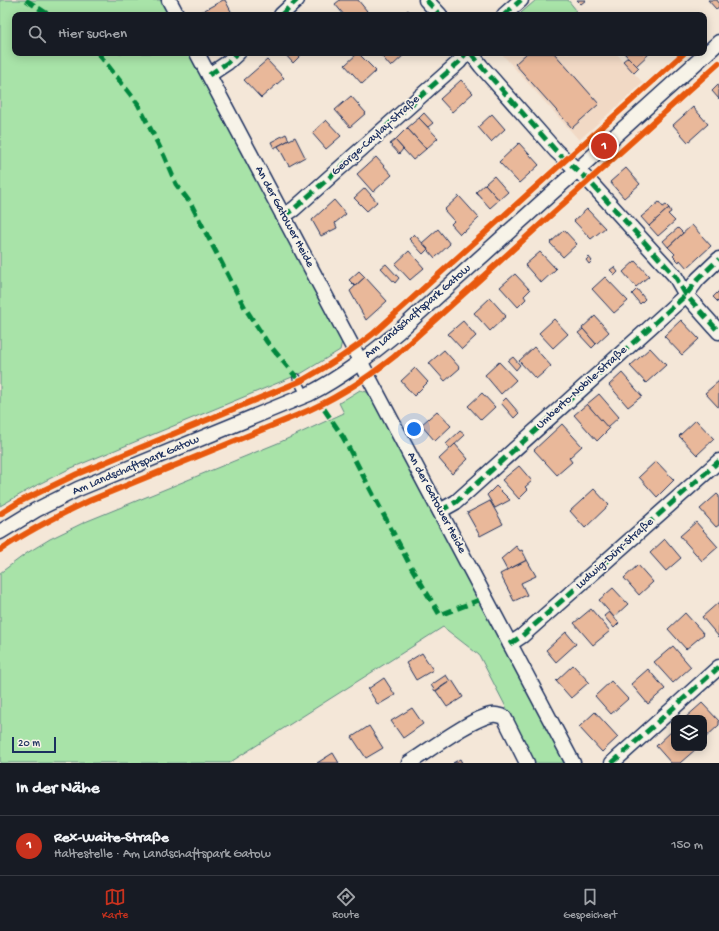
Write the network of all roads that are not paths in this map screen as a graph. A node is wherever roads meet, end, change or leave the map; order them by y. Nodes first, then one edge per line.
1 (169, 0) edge
2 (297, 0) edge
3 (426, 0) edge
4 (520, 0) edge
5 (175, 12) edge
6 (284, 12) edge
7 (437, 12) edge
8 (507, 12) edge
9 (719, 42) edge
10 (707, 53) edge
11 (199, 56) edge
12 (235, 56) edge
13 (464, 56) edge
14 (473, 56) edge
15 (703, 56) edge
16 (209, 75) junction
17 (577, 170) junction
18 (283, 216) junction
19 (719, 259) edge
20 (686, 295) junction
21 (719, 332) edge
22 (361, 362) junction
23 (297, 378) dead end
24 (305, 396) junction
25 (719, 461) edge
26 (440, 511) junction
27 (0, 532) edge
28 (510, 644) junction
29 (719, 667) edge
30 (410, 763) edge
31 (527, 763) edge
32 (573, 763) edge
33 (612, 763) edge

1 - 5 street
2 - 6 street
3 - 7 street
4 - 8 street
9 - 10 street, Am Landschaftspark Gatow
11 - 16 street, An der Gatower Heide
12 - 16 street
13 - 18 street, George-Caylay-Straße
14 - 17 street
15 - 17 street, Am Landschaftspark Gatow
16 - 18 street, An der Gatower Heide
17 - 20 street
17 - 22 street, Am Landschaftspark Gatow
18 - 22 street, An der Gatower Heide
19 - 20 street, Umberto-Nobile-Straße
20 - 21 street
20 - 26 street, Umberto-Nobile-Straße
22 - 24 street, Am Landschaftspark Gatow
22 - 26 street, An der Gatower Heide
23 - 24 lane
24 - 27 street, Am Landschaftspark Gatow
25 - 28 street, Ludwig-Dürr-Straße
26 - 28 street, An der Gatower Heide
28 - 32 street, An der Gatower Heide
29 - 33 street
30 - 31 street

